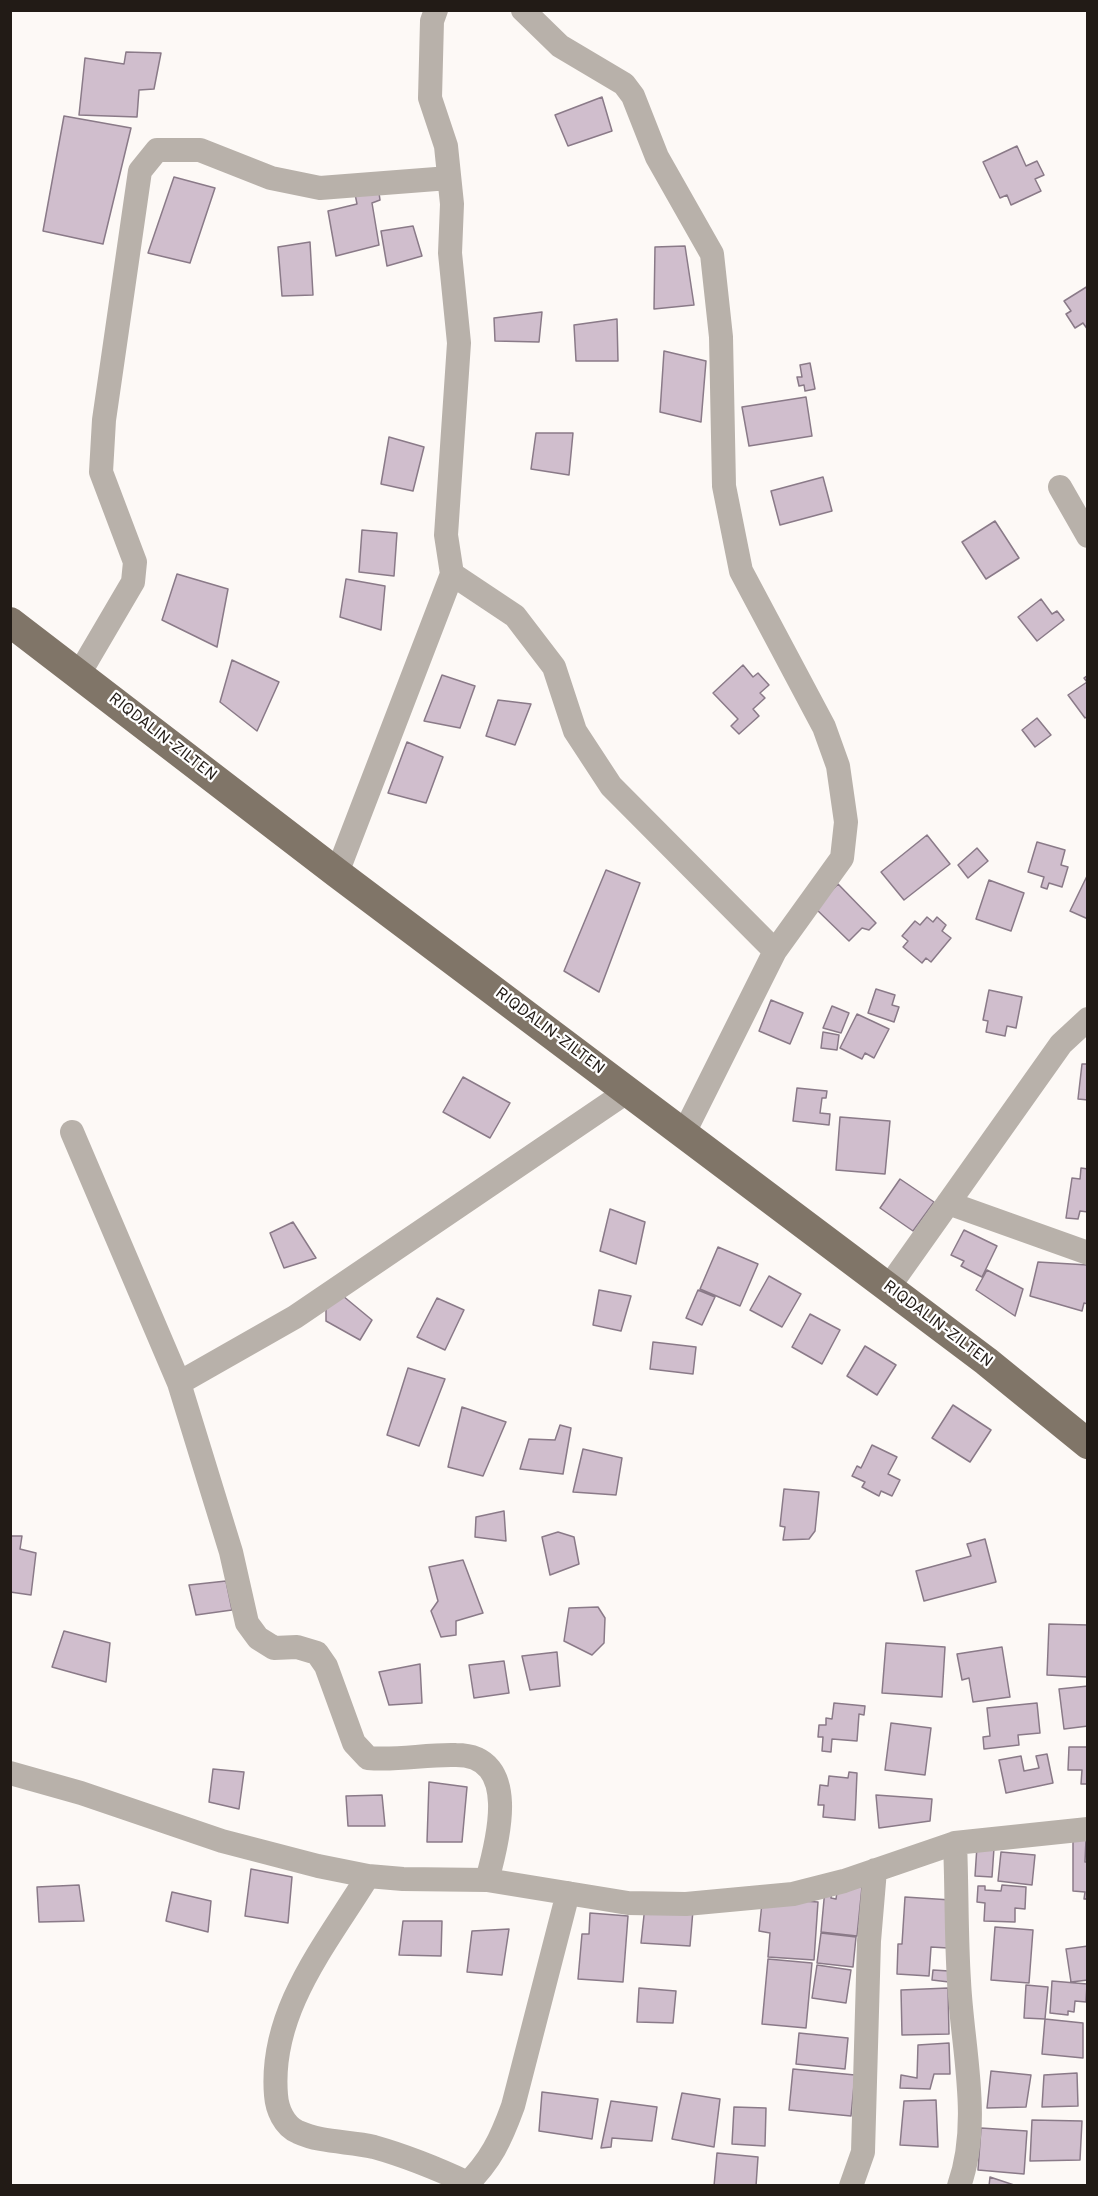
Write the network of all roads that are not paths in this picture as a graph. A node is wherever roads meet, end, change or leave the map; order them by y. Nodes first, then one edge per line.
1 (436, 10) edge
2 (523, 10) edge
3 (449, 178) junction
4 (1060, 487) dead end
5 (1088, 536) edge
6 (452, 574) junction
7 (10, 622) edge
8 (79, 674) junction
9 (337, 873) junction
10 (776, 951) junction
11 (1088, 1019) edge
12 (628, 1091) junction
13 (72, 1132) dead end
14 (684, 1133) junction
15 (948, 1203) junction
16 (1088, 1253) edge
17 (888, 1288) junction
18 (179, 1383) junction
19 (1087, 1447) edge
20 (10, 1773) edge
21 (1088, 1829) edge
22 (955, 1843) junction
23 (875, 1870) junction
24 (368, 1876) junction
25 (487, 1880) junction
26 (568, 1893) junction
27 (467, 2184) edge
28 (851, 2186) edge
29 (959, 2186) edge

1 - 3 street
2 - 10 street
3 - 6 street
3 - 8 street
4 - 5 street
6 - 9 street
6 - 10 street
7 - 8 main road, RIQDALIN-ZILTEN
8 - 9 main road, RIQDALIN-ZILTEN
9 - 12 main road, RIQDALIN-ZILTEN
10 - 14 street
11 - 15 street
12 - 14 main road, RIQDALIN-ZILTEN
12 - 18 street
13 - 18 street
14 - 17 main road, RIQDALIN-ZILTEN
15 - 16 street
15 - 17 street
17 - 19 main road, RIQDALIN-ZILTEN
18 - 25 street
20 - 24 street
21 - 22 street
22 - 23 street
22 - 29 street
23 - 26 street
23 - 28 street
24 - 25 street
24 - 27 street
25 - 26 street
26 - 27 street

